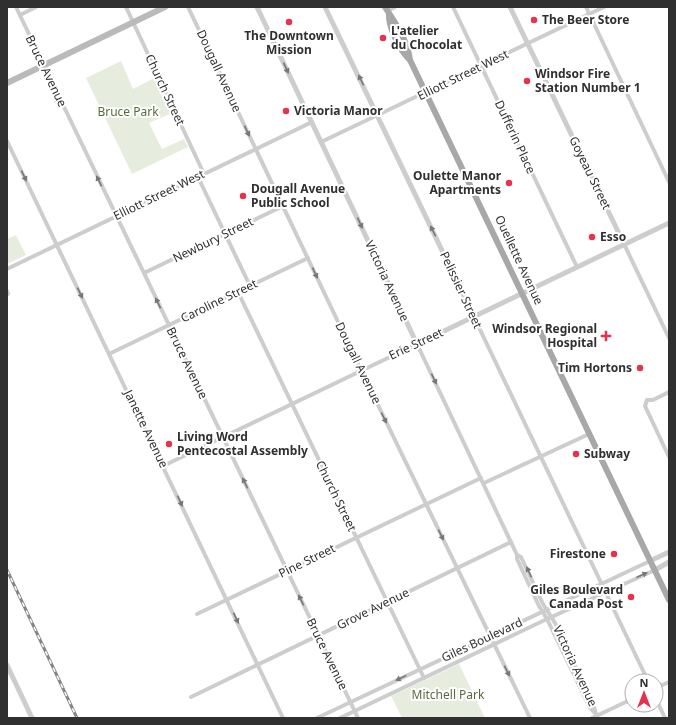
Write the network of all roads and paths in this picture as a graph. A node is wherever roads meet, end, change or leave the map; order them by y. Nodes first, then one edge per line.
1 (16, 7) edge
2 (36, 7) edge
3 (126, 7) edge
4 (165, 7) edge
5 (188, 7) edge
6 (257, 7) edge
7 (325, 7) edge
8 (395, 7) edge
9 (453, 7) edge
10 (510, 7) edge
11 (586, 7) edge
12 (604, 7) edge
13 (387, 9) edge
14 (589, 14) junction
15 (20, 15) junction
16 (133, 22) junction
17 (528, 43) junction
18 (44, 65) junction
19 (481, 66) junction
20 (7, 83) edge
21 (426, 92) junction
22 (377, 115) junction
23 (312, 122) junction
24 (7, 141) edge
25 (321, 142) junction
26 (256, 149) junction
27 (204, 174) junction
28 (198, 177) junction
29 (669, 182) edge
30 (283, 206) junction
31 (116, 216) junction
32 (669, 223) edge
33 (225, 234) junction
34 (624, 244) junction
35 (57, 245) junction
36 (308, 258) junction
37 (577, 267) junction
38 (7, 269) edge
39 (144, 273) junction
40 (250, 286) junction
41 (238, 292) junction
42 (523, 294) junction
43 (474, 317) junction
44 (169, 325) junction
45 (669, 338) edge
46 (417, 344) junction
47 (109, 354) junction
48 (361, 370) junction
49 (669, 392) edge
50 (292, 404) junction
51 (589, 434) junction
52 (223, 437) junction
53 (540, 457) junction
54 (669, 457) edge
55 (163, 466) junction
56 (481, 478) junction
57 (484, 483) junction
58 (426, 504) junction
59 (356, 538) junction
60 (511, 542) junction
61 (669, 552) edge
62 (517, 555) junction
63 (650, 561) junction
64 (669, 562) edge
65 (457, 568) junction
66 (655, 570) junction
67 (287, 571) junction
68 (600, 584) junction
69 (604, 592) junction
70 (227, 600) junction
71 (669, 600) edge
72 (387, 602) junction
73 (547, 609) junction
74 (542, 611) junction
75 (197, 614) dead end
76 (552, 616) junction
77 (547, 618) junction
78 (318, 635) junction
79 (489, 636) junction
80 (494, 644) junction
81 (258, 664) junction
82 (7, 665) edge
83 (419, 669) junction
84 (644, 673) edge
85 (424, 678) junction
86 (191, 696) dead end
87 (350, 702) junction
88 (624, 703) edge
89 (355, 711) junction
90 (597, 717) edge
91 (32, 718) edge
92 (283, 718) edge
93 (317, 718) edge
94 (340, 718) edge
95 (358, 718) edge
96 (530, 718) edge
97 (592, 718) edge

1 - 15 street, Bruce Avenue
2 - 15 street
3 - 16 street, Church Street
4 - 16 main road
5 -> 26 street, Dougall Avenue
6 -> 23 street, Victoria Avenue
22 -> 7 street, Pelissier Street
8 - 13 street
9 - 19 street, Dufferin Place
10 - 17 street, Goyeau Street
11 - 14 street
12 - 14 street, Elliott Street West
13 - 21 main road, Ouellette Avenue
14 - 17 street, Elliott Street West
14 - 29 street
15 - 18 street, Bruce Avenue
16 - 18 main road
16 - 27 street, Church Street
17 - 19 street, Elliott Street West
17 - 34 street, Goyeau Street
18 - 20 main road
31 -> 18 street, Bruce Avenue
19 - 21 street, Elliott Street West
19 - 37 street, Dufferin Place
21 - 22 street, Elliott Street West
21 - 42 main road, Ouellette Avenue
22 - 25 street, Elliott Street West
43 -> 22 street, Pelissier Street
23 - 25 street, Victoria Avenue
23 - 26 street, Elliott Street West
24 -> 35 street, Janette Avenue
25 -> 46 street, Victoria Avenue
26 - 27 street, Elliott Street West
26 - 30 street, Dougall Avenue
27 - 28 street, Elliott Street West
28 - 31 street, Elliott Street West
28 - 33 street
30 - 33 street, Newbury Street
30 - 36 street, Dougall Avenue
31 - 35 street, Elliott Street West
31 - 39 street, Bruce Avenue
32 - 34 street, Erie Street
33 - 39 street, Newbury Street
33 - 40 street
34 - 37 street, Erie Street
34 - 45 street, Goyeau Street
35 - 38 street, Elliott Street West
35 -> 47 street, Janette Avenue
36 - 40 street, Caroline Street
36 -> 48 street, Dougall Avenue
37 - 42 street, Erie Street
44 -> 39 street, Bruce Avenue
40 - 41 street, Caroline Street
41 - 44 street, Caroline Street
41 - 50 street, Church Street
42 - 43 street, Erie Street
42 - 51 main road, Ouellette Avenue
43 - 46 street, Erie Street
43 - 53 street, Pelissier Street
44 - 47 street, Caroline Street
44 - 52 street, Bruce Avenue
46 - 48 street, Erie Street
46 -> 56 street, Victoria Avenue
47 - 55 street, Janette Avenue
48 - 50 street, Erie Street
48 -> 58 street, Dougall Avenue
49 - 54 street
50 - 52 street, Erie Street
50 - 59 street, Church Street
51 - 53 street
51 - 63 main road, Ouellette Avenue
52 - 55 street, Erie Street
67 -> 52 street, Bruce Avenue
53 - 57 street
53 - 68 street, Pelissier Street
55 -> 70 street, Janette Avenue
56 - 57 street, Victoria Avenue
56 - 58 street, Pine Street
57 - 60 street, Victoria Avenue
58 - 59 street, Pine Street
58 -> 65 street, Dougall Avenue
59 - 67 street, Pine Street
59 - 72 street, Church Street
60 - 62 street, Victoria Avenue
60 - 65 street, Grove Avenue
61 - 63 street, Giles Boulevard
73 -> 62 street, Victoria Avenue
62 - 74 street, Victoria Avenue
63 - 66 main road, Ouellette Avenue
63 - 68 street, Giles Boulevard
64 - 66 street, Giles Boulevard
65 - 72 street, Grove Avenue
65 - 79 street, Dougall Avenue
69 -> 66 street, Giles Boulevard
66 - 71 main road, Ouellette Avenue
67 - 70 street, Pine Street
78 -> 67 street, Bruce Avenue
68 - 69 street, Pelissier Street
68 - 73 street, Giles Boulevard
69 - 76 street, Giles Boulevard
69 - 84 street, Pelissier Street
70 - 75 street, Pine Street
70 -> 81 street, Janette Avenue
72 - 78 street, Grove Avenue
72 - 83 street, Church Street
73 - 74 street, Giles Boulevard
73 - 76 street, Victoria Avenue
74 - 77 street, Victoria Avenue
74 - 79 street, Giles Boulevard
76 - 77 street, Giles Boulevard
76 - 90 street, Victoria Avenue
77 - 80 street, Giles Boulevard
77 - 90 street, Victoria Avenue
78 - 81 street, Grove Avenue
78 - 87 street, Bruce Avenue
79 - 80 street, Dougall Avenue
79 - 83 street, Giles Boulevard
80 - 85 street, Giles Boulevard
80 -> 96 street, Dougall Avenue
81 - 86 street, Grove Avenue
81 - 92 street, Janette Avenue
82 - 91 street
83 - 85 street, Church Street
83 -> 87 street, Giles Boulevard
85 - 89 street, Giles Boulevard
87 - 89 street, Bruce Avenue
87 - 93 street, Giles Boulevard
88 - 90 street
89 - 94 street, Giles Boulevard
89 - 95 street, Bruce Avenue
90 - 97 street

